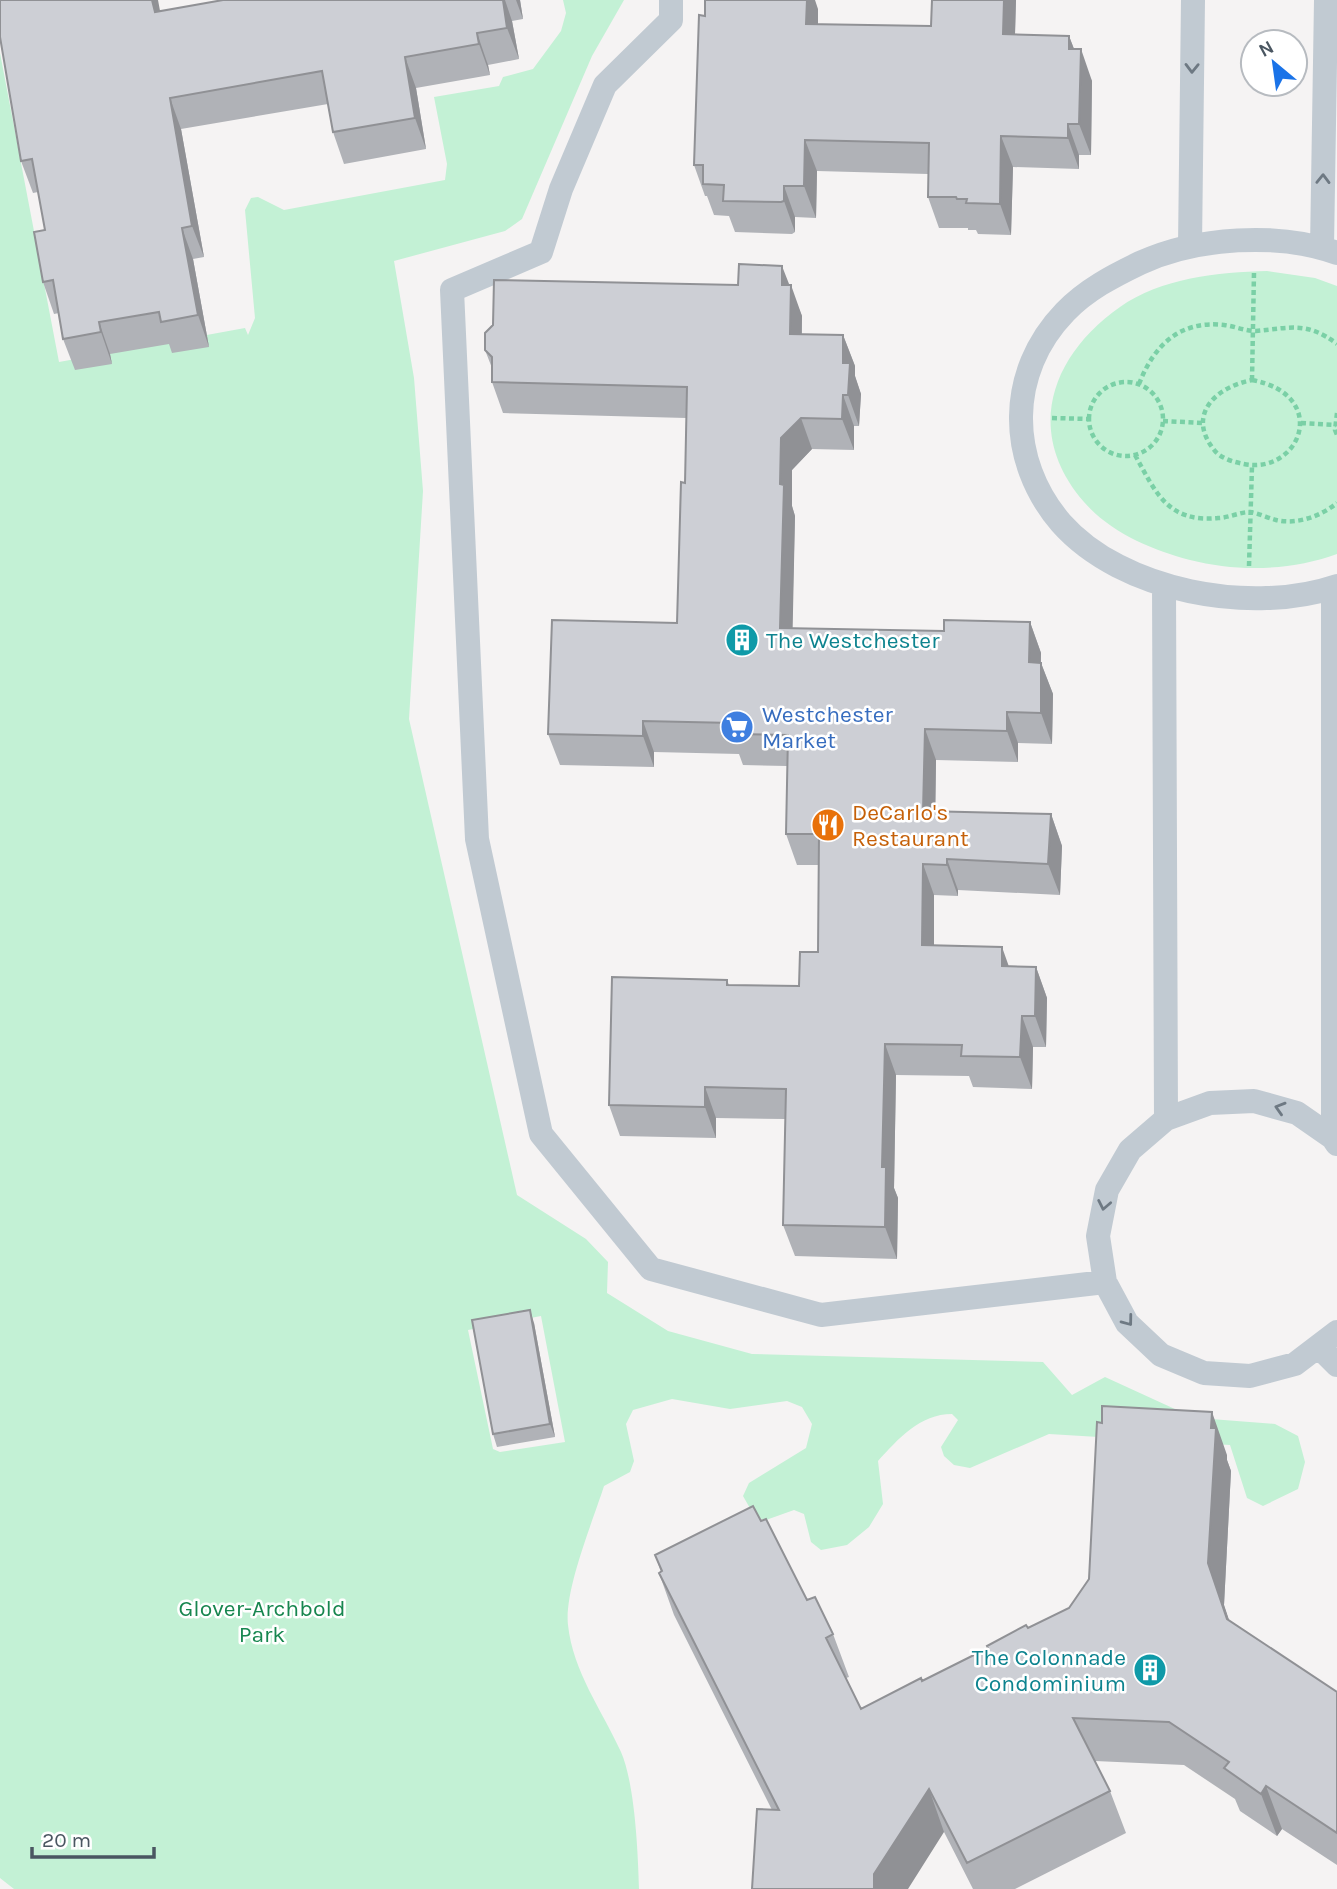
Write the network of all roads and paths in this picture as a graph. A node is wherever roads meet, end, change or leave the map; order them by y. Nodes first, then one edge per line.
1 (671, 0) edge
2 (1193, 0) edge
3 (1326, 0) edge
4 (1256, 241) junction
5 (1190, 246) junction
6 (1329, 251) edge
7 (1252, 331) junction
8 (1337, 344) edge
9 (1252, 380) junction
10 (1139, 384) junction
11 (1337, 413) edge
12 (1045, 418) dead end
13 (1090, 419) junction
14 (1163, 421) junction
15 (1203, 423) junction
16 (1301, 423) junction
17 (1336, 425) edge
18 (1337, 435) edge
19 (1136, 455) junction
20 (1252, 466) junction
21 (1337, 503) edge
22 (1250, 512) junction
23 (1249, 574) dead end
24 (1164, 585) junction
25 (1335, 587) edge
26 (1166, 1119) junction
27 (1335, 1141) edge
28 (1105, 1282) junction
29 (1328, 1340) edge
30 (1337, 1365) edge

1 - 28 lane
2 -> 5 lane
6 -> 3 lane
4 - 5 lane
4 - 6 lane
4 - 7 path
5 - 24 lane
7 - 8 path
7 - 9 path
7 - 10 path
9 - 15 path
9 - 16 path
10 - 13 path
10 - 14 path
11 - 17 path
12 - 13 path
13 - 19 path
14 - 15 path
14 - 19 path
15 - 20 path
16 - 17 path
16 - 20 path
17 - 18 path
19 - 22 path
20 - 22 path
21 - 22 path
22 - 23 path
24 - 25 lane
24 - 26 lane
25 - 27 lane
27 -> 26 lane
26 -> 28 lane
28 -> 29 lane
29 - 30 lane

